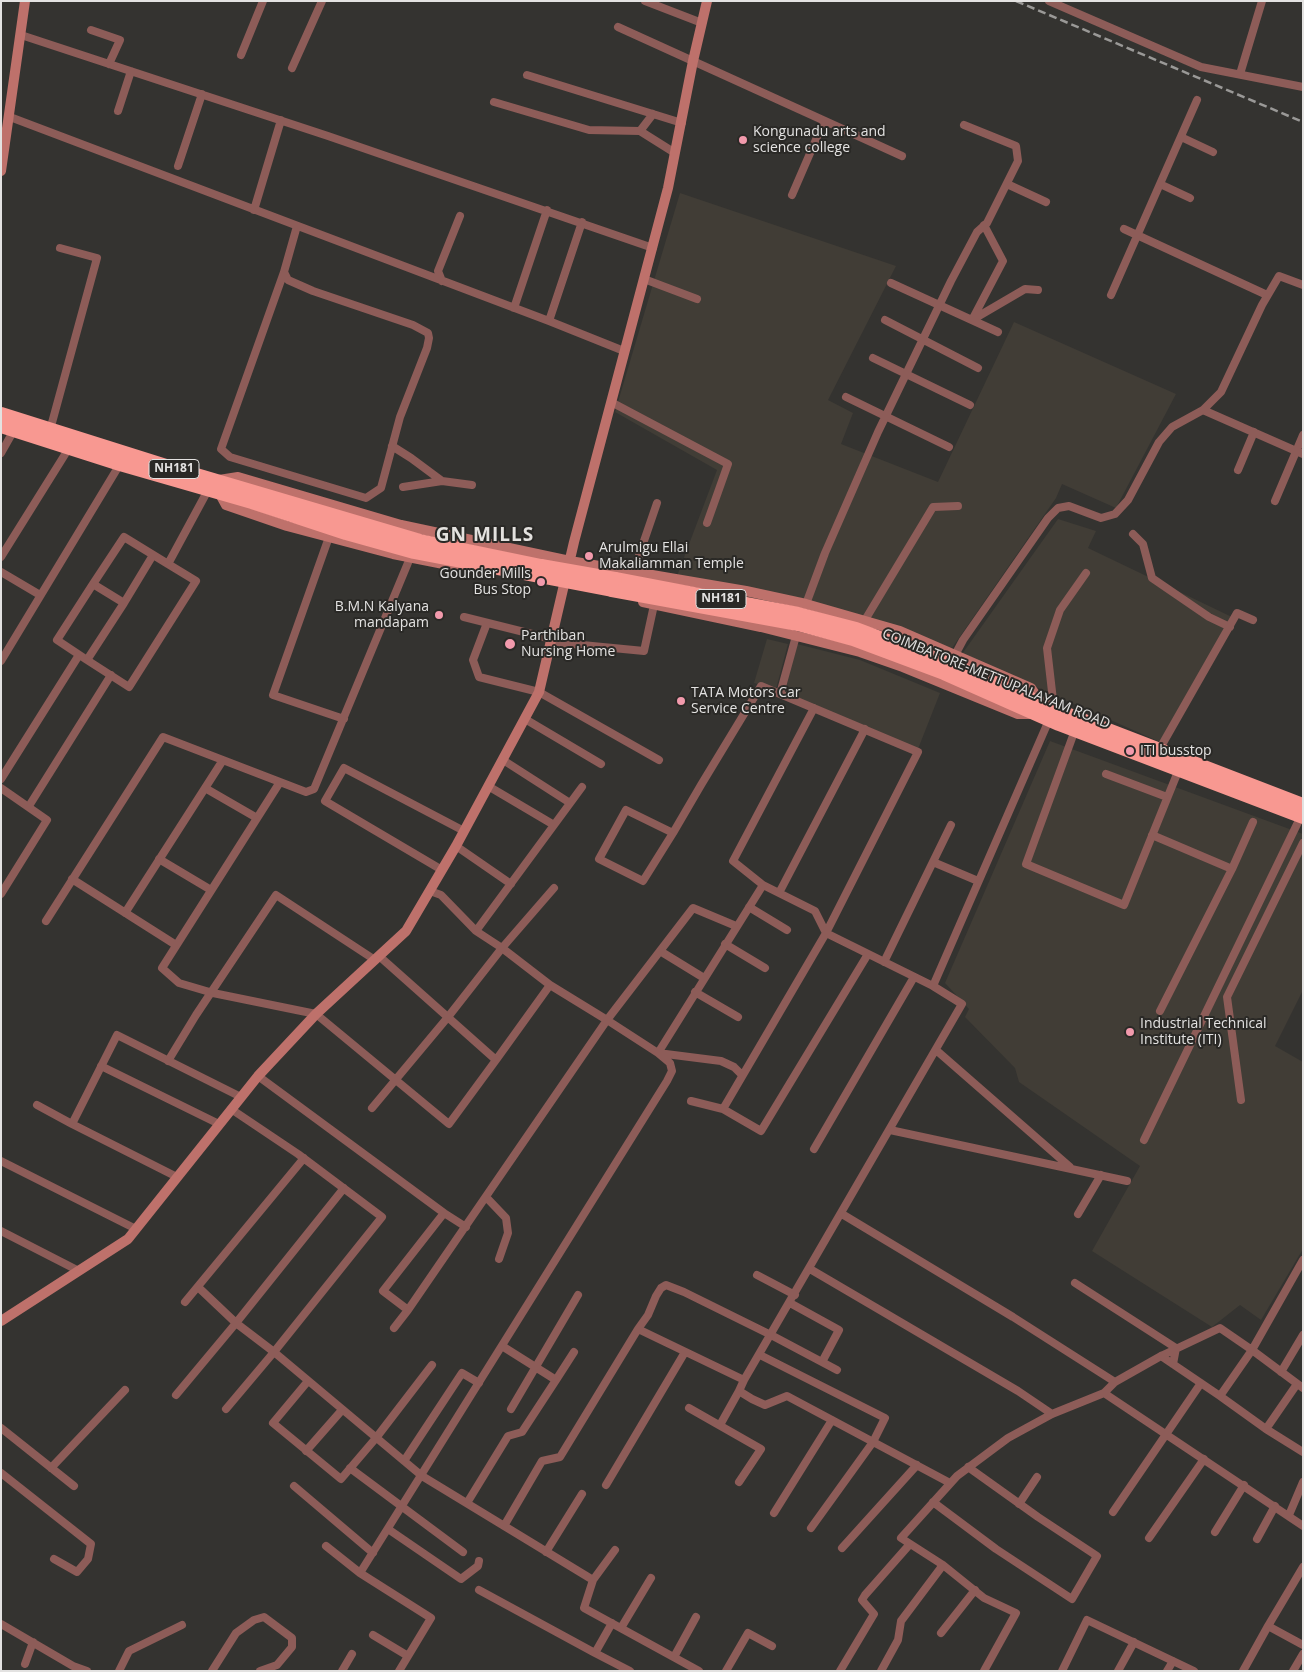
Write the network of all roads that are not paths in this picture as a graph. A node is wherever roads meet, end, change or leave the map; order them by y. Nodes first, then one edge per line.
1 (25, 1) edge
2 (263, 1) edge
3 (322, 1) edge
4 (645, 1) edge
5 (707, 1) edge
6 (1049, 1) edge
7 (1072, 1) edge
8 (1262, 1) edge
9 (1069, 10) junction
10 (702, 23) junction
11 (618, 27) dead end
12 (91, 30) dead end
13 (21, 35) junction
14 (241, 55) dead end
15 (693, 61) junction
16 (109, 64) junction
17 (292, 68) dead end
18 (131, 71) junction
19 (1240, 74) junction
20 (527, 76) dead end
21 (1302, 86) edge
22 (202, 94) junction
23 (1197, 100) dead end
24 (494, 102) dead end
25 (118, 111) dead end
26 (652, 114) junction
27 (10, 117) junction
28 (281, 120) junction
29 (824, 120) junction
30 (682, 123) junction
31 (964, 125) dead end
32 (640, 131) junction
33 (1181, 137) junction
34 (1214, 152) dead end
35 (675, 153) junction
36 (902, 156) dead end
37 (178, 166) dead end
38 (1, 170) edge
39 (1006, 184) junction
40 (1160, 184) junction
41 (792, 195) dead end
42 (1190, 198) dead end
43 (1046, 202) dead end
44 (254, 210) junction
45 (547, 210) junction
46 (460, 216) dead end
47 (582, 222) junction
48 (984, 225) junction
49 (297, 226) junction
50 (1124, 229) dead end
51 (1138, 236) junction
52 (60, 248) dead end
53 (653, 248) junction
54 (284, 272) junction
55 (644, 279) junction
56 (442, 281) junction
57 (891, 283) dead end
58 (1303, 285) edge
59 (1038, 290) dead end
60 (1112, 296) dead end
61 (1267, 296) junction
62 (697, 299) dead end
63 (940, 304) junction
64 (514, 308) junction
65 (886, 320) dead end
66 (972, 320) junction
67 (549, 321) junction
68 (998, 332) dead end
69 (923, 339) junction
70 (624, 351) junction
71 (873, 358) dead end
72 (978, 368) dead end
73 (906, 375) junction
74 (846, 397) dead end
75 (611, 402) junction
76 (970, 404) dead end
77 (1203, 410) junction
78 (1, 414) edge
79 (885, 416) junction
80 (8, 428) edge
81 (50, 430) junction
82 (1254, 432) junction
83 (1303, 435) edge
84 (392, 446) junction
85 (949, 447) dead end
86 (69, 448) junction
87 (1299, 452) edge
88 (1, 453) edge
89 (120, 464) junction
90 (1238, 470) dead end
91 (442, 482) junction
92 (472, 485) dead end
93 (403, 487) dead end
94 (214, 488) junction
95 (1275, 501) dead end
96 (657, 503) dead end
97 (958, 506) dead end
98 (707, 523) dead end
99 (1133, 534) dead end
100 (329, 537) junction
101 (153, 554) junction
102 (1, 557) edge
103 (410, 558) junction
104 (570, 561) junction
105 (168, 564) junction
106 (1, 572) edge
107 (633, 573) junction
108 (1086, 573) dead end
109 (94, 584) junction
110 (565, 586) junction
111 (40, 595) junction
112 (124, 603) junction
113 (654, 604) junction
114 (806, 604) junction
115 (464, 617) dead end
116 (865, 620) junction
117 (1253, 620) dead end
118 (487, 623) junction
119 (1230, 627) junction
120 (796, 636) junction
121 (551, 641) junction
122 (955, 654) junction
123 (79, 655) junction
124 (87, 660) junction
125 (1, 661) edge
126 (111, 675) junction
127 (540, 692) junction
128 (780, 694) junction
129 (814, 708) junction
130 (1045, 712) junction
131 (344, 719) junction
132 (525, 719) junction
133 (865, 729) junction
134 (1075, 730) junction
135 (1159, 750) junction
136 (223, 760) junction
137 (503, 760) junction
138 (658, 760) dead end
139 (601, 764) dead end
140 (1178, 769) junction
141 (1106, 774) dead end
142 (1, 779) edge
143 (280, 782) junction
144 (488, 786) junction
145 (582, 787) dead end
146 (1, 788) edge
147 (205, 788) junction
148 (1167, 797) junction
149 (570, 803) junction
150 (29, 806) junction
151 (1302, 813) edge
152 (257, 818) junction
153 (1252, 822) dead end
154 (951, 824) dead end
155 (554, 825) junction
156 (464, 831) junction
157 (673, 833) junction
158 (1152, 835) junction
159 (1303, 843) edge
160 (456, 846) junction
161 (159, 859) junction
162 (932, 862) junction
163 (1232, 869) junction
164 (442, 870) junction
165 (72, 879) junction
166 (978, 881) junction
167 (511, 884) junction
168 (763, 885) junction
169 (554, 888) dead end
170 (211, 890) junction
171 (430, 890) junction
172 (780, 893) junction
173 (1, 894) edge
174 (749, 907) junction
175 (125, 913) junction
176 (46, 921) dead end
177 (736, 926) junction
178 (787, 930) dead end
179 (476, 932) junction
180 (826, 933) junction
181 (725, 944) junction
182 (176, 945) junction
183 (502, 948) junction
184 (660, 951) junction
185 (868, 954) junction
186 (377, 958) junction
187 (884, 962) junction
188 (765, 968) dead end
189 (914, 977) junction
190 (704, 978) junction
191 (550, 985) junction
192 (933, 986) junction
193 (695, 992) junction
194 (212, 993) junction
195 (196, 1010) dead end
196 (1160, 1011) dead end
197 (316, 1014) junction
198 (448, 1017) junction
199 (738, 1017) dead end
200 (607, 1020) junction
201 (936, 1050) junction
202 (658, 1053) junction
203 (496, 1060) junction
204 (168, 1061) junction
205 (101, 1066) junction
206 (742, 1075) junction
207 (258, 1076) junction
208 (394, 1079) junction
209 (241, 1097) junction
210 (1241, 1100) dead end
211 (691, 1101) dead end
212 (37, 1105) dead end
213 (372, 1108) dead end
214 (231, 1109) junction
215 (722, 1109) junction
216 (72, 1124) junction
217 (219, 1124) junction
218 (890, 1130) junction
219 (1144, 1140) dead end
220 (814, 1149) dead end
221 (304, 1158) junction
222 (1, 1161) edge
223 (1072, 1169) junction
224 (1101, 1175) junction
225 (177, 1177) junction
226 (1127, 1181) dead end
227 (344, 1188) junction
228 (486, 1197) junction
229 (444, 1213) junction
230 (842, 1214) junction
231 (1078, 1214) dead end
232 (466, 1227) junction
233 (136, 1229) junction
234 (1, 1231) edge
235 (498, 1259) dead end
236 (1303, 1260) edge
237 (810, 1269) junction
238 (79, 1271) junction
239 (757, 1275) dead end
240 (1074, 1283) dead end
241 (198, 1287) junction
242 (578, 1295) dead end
243 (795, 1295) junction
244 (185, 1302) dead end
245 (790, 1303) junction
246 (408, 1310) junction
247 (3, 1317) edge
248 (236, 1323) junction
249 (394, 1328) dead end
250 (638, 1329) junction
251 (771, 1335) junction
252 (1303, 1335) edge
253 (502, 1346) junction
254 (1176, 1348) junction
255 (1252, 1350) junction
256 (274, 1352) junction
257 (574, 1352) dead end
258 (685, 1352) junction
259 (760, 1355) junction
260 (1161, 1356) junction
261 (822, 1362) junction
262 (1173, 1364) junction
263 (432, 1365) dead end
264 (536, 1367) junction
265 (837, 1370) dead end
266 (1281, 1372) junction
267 (556, 1380) junction
268 (744, 1380) junction
269 (308, 1381) junction
270 (479, 1383) junction
271 (1201, 1383) junction
272 (1300, 1386) edge
273 (1110, 1387) junction
274 (125, 1390) dead end
275 (739, 1391) junction
276 (176, 1395) dead end
277 (1220, 1396) junction
278 (511, 1408) dead end
279 (689, 1408) dead end
280 (226, 1409) dead end
281 (342, 1410) junction
282 (1052, 1414) junction
283 (832, 1420) junction
284 (720, 1425) junction
285 (1, 1428) edge
286 (1266, 1429) junction
287 (1166, 1433) junction
288 (376, 1438) junction
289 (873, 1442) junction
290 (306, 1451) junction
291 (1303, 1452) edge
292 (1204, 1459) junction
293 (404, 1461) junction
294 (917, 1465) junction
295 (968, 1467) junction
296 (51, 1468) junction
297 (350, 1468) junction
298 (1, 1473) edge
299 (422, 1476) junction
300 (1037, 1477) dead end
301 (739, 1482) dead end
302 (1303, 1482) edge
303 (950, 1484) junction
304 (606, 1485) dead end
305 (1244, 1485) junction
306 (74, 1486) dead end
307 (294, 1486) dead end
308 (582, 1494) dead end
309 (933, 1502) junction
310 (467, 1503) junction
311 (1019, 1504) junction
312 (1275, 1506) junction
313 (402, 1508) junction
314 (1113, 1512) dead end
315 (774, 1513) dead end
316 (1289, 1515) junction
317 (504, 1526) junction
318 (1303, 1526) edge
319 (811, 1528) dead end
320 (388, 1529) junction
321 (1215, 1532) dead end
322 (1149, 1538) dead end
323 (1257, 1539) dead end
324 (910, 1544) junction
325 (326, 1546) dead end
326 (842, 1548) dead end
327 (615, 1550) dead end
328 (463, 1552) dead end
329 (546, 1552) junction
330 (373, 1553) junction
331 (54, 1559) dead end
332 (479, 1561) dead end
333 (943, 1566) junction
334 (1303, 1567) edge
335 (360, 1573) junction
336 (651, 1578) dead end
337 (593, 1580) junction
338 (479, 1590) dead end
339 (975, 1590) junction
340 (696, 1617) dead end
341 (612, 1623) junction
342 (1, 1624) edge
343 (182, 1625) dead end
344 (1268, 1626) junction
345 (621, 1628) junction
346 (940, 1633) dead end
347 (373, 1635) dead end
348 (32, 1642) junction
349 (1134, 1642) junction
350 (1303, 1645) edge
351 (772, 1646) dead end
352 (596, 1653) junction
353 (352, 1654) dead end
354 (1303, 1654) edge
355 (408, 1656) junction
356 (674, 1657) junction
357 (1173, 1660) junction
358 (25, 1664) dead end
359 (87, 1671) edge
360 (119, 1671) edge
361 (212, 1671) edge
362 (260, 1671) edge
363 (342, 1671) edge
364 (399, 1671) edge
365 (630, 1671) edge
366 (699, 1671) edge
367 (726, 1671) edge
368 (840, 1671) edge
369 (881, 1671) edge
370 (984, 1671) edge
371 (1062, 1671) edge
372 (1118, 1671) edge
373 (1167, 1671) edge
374 (1194, 1671) edge
375 (1244, 1671) edge
376 (1293, 1671) edge

1 - 13 street
2 - 14 street
3 - 17 street
4 - 10 street
5 - 10 street
6 - 9 street
7 - 9 street
8 - 19 street
9 - 19 street
10 - 15 street
11 - 15 street
12 - 16 street
13 - 16 street
13 - 27 street
15 - 29 street
15 - 30 street
16 - 18 street
18 - 22 street
18 - 25 street
19 - 21 street
20 - 26 street
22 - 28 street
22 - 37 street
23 - 33 street
24 - 32 street
26 - 30 street
26 - 32 street
27 - 38 street
27 - 44 street
28 - 44 street
28 - 45 street
29 - 36 street
29 - 41 street
30 - 35 street
31 - 39 street
32 - 35 street
33 - 34 street
33 - 40 street
35 - 53 street
39 - 43 street
39 - 48 street
40 - 42 street
40 - 51 street
44 - 49 street
45 - 47 street
45 - 64 street
46 - 56 street
47 - 53 street
47 - 67 street
48 - 63 street
48 - 66 street
49 - 54 street
49 - 56 street
50 - 51 street
51 - 60 street
51 - 61 street
52 - 81 street
53 - 55 street
54 - 84 street
54 - 84 street
55 - 62 street
55 - 70 street
56 - 64 street
57 - 63 street
58 - 61 street
59 - 66 street
61 - 77 street
63 - 66 street
63 - 69 street
64 - 67 street
65 - 69 street
66 - 68 street
67 - 70 street
69 - 72 street
69 - 73 street
70 - 75 street
71 - 73 street
73 - 76 street
73 - 79 street
74 - 79 street
75 - 98 street
75 - 104 street
77 - 82 street
77 - 122 street
78 - 81 highway, NH181
79 - 85 street
79 - 114 street
80 - 86 highway, NH181
80 - 88 street
81 - 94 highway, NH181
82 - 87 street
82 - 90 street
83 - 87 street
84 - 91 street
86 - 89 highway, NH181
86 - 102 street
87 - 95 street
89 - 94 highway, NH181
89 - 111 street
91 - 92 street
91 - 93 street
94 - 100 street
94 - 104 street
94 - 105 street
94 - 130 highway, NH181, bridge
96 - 107 street
97 - 116 street
99 - 119 street
100 - 103 street
100 - 131 street
101 - 105 street
101 - 109 street
101 - 112 street
103 - 110 street
103 - 131 street
104 - 107 street
104 - 110 street
105 - 126 street
106 - 111 street
107 - 114 street
108 - 130 street
109 - 112 street
109 - 123 street
110 - 113 street
110 - 121 street
111 - 125 street
112 - 124 street
113 - 120 street
113 - 121 street
114 - 116 street
115 - 118 street
116 - 122 street
117 - 119 street
118 - 121 street
118 - 127 street
119 - 135 street
120 - 128 street
120 - 130 street
121 - 127 street
122 - 130 street
123 - 124 street
123 - 142 street
124 - 126 street
126 - 150 street
127 - 132 street
127 - 138 street
128 - 129 street
128 - 157 street
129 - 133 street
129 - 168 street
130 - 134 highway, COIMBATORE-METTUPALAYAM ROAD / NH181
130 - 135 highway, NH181
130 - 166 street
131 - 143 street
132 - 137 street
132 - 139 street
133 - 172 street
133 - 180 street
134 - 140 highway, COIMBATORE-METTUPALAYAM ROAD / NH181
134 - 158 street
135 - 151 highway, NH181
136 - 143 street
136 - 147 street
136 - 165 street
137 - 144 street
137 - 149 street
140 - 148 street
140 - 151 highway, COIMBATORE-METTUPALAYAM ROAD / NH181
141 - 148 street
143 - 152 street
144 - 155 street
144 - 156 street
145 - 149 street
146 - 150 street
147 - 152 street
147 - 161 street
148 - 158 street
149 - 155 street
150 - 173 street
151 - 219 street
152 - 170 street
153 - 163 street
154 - 162 street
155 - 167 street
156 - 160 street
156 - 164 street
157 - 157 street
158 - 163 street
159 - 210 street
160 - 164 street
160 - 167 street
161 - 170 street
161 - 175 street
162 - 166 street
162 - 187 street
163 - 196 street
164 - 171 street
165 - 175 street
165 - 176 street
166 - 192 street
167 - 179 street
168 - 172 street
168 - 174 street
169 - 183 street
170 - 182 street
171 - 179 street
171 - 186 street
172 - 180 street
174 - 177 street
174 - 178 street
175 - 182 street
177 - 181 street
177 - 184 street
179 - 183 street
180 - 185 street
180 - 206 street
181 - 188 street
181 - 190 street
182 - 194 street
183 - 191 street
183 - 198 street
184 - 190 street
184 - 200 street
185 - 187 street
185 - 215 street
186 - 194 street
186 - 197 street
186 - 198 street
187 - 189 street
189 - 192 street
189 - 220 street
190 - 193 street
191 - 200 street
191 - 203 street
192 - 201 street
193 - 199 street
193 - 202 street
194 - 195 street
194 - 197 street
194 - 204 street
197 - 207 street
197 - 208 street
198 - 203 street
198 - 208 street
200 - 202 street
200 - 228 street
201 - 218 street
201 - 223 street
202 - 206 street
202 - 253 street
203 - 208 street
204 - 205 street
204 - 209 street
205 - 216 street
205 - 217 street
206 - 215 street
207 - 209 street
207 - 229 street
208 - 213 street
209 - 214 street
211 - 215 street
212 - 216 street
214 - 217 street
214 - 221 street
216 - 225 street
217 - 225 street
218 - 223 street
218 - 230 street
221 - 227 street
221 - 241 street
222 - 233 street
223 - 224 street
224 - 226 street
224 - 231 street
225 - 233 street
227 - 248 street
227 - 256 street
228 - 232 street
228 - 235 street
229 - 232 street
229 - 246 street
230 - 237 street
230 - 273 street
232 - 246 street
233 - 238 street
234 - 238 street
236 - 255 street
237 - 243 street
237 - 282 street
238 - 247 street
239 - 243 street
240 - 254 street
241 - 244 street
241 - 248 street
242 - 264 street
243 - 245 street
245 - 251 street
245 - 261 street
246 - 249 street
248 - 256 street
248 - 276 street
250 - 251 street
250 - 258 street
250 - 317 street
251 - 259 street
251 - 261 street
252 - 266 street
253 - 264 street
253 - 270 street
254 - 255 street
254 - 260 street
254 - 262 street
255 - 266 street
255 - 277 street
256 - 269 street
256 - 280 street
257 - 267 street
258 - 268 street
258 - 304 street
259 - 268 street
259 - 289 street
260 - 262 street
260 - 273 street
261 - 265 street
262 - 271 street
263 - 288 street
264 - 267 street
264 - 278 street
266 - 272 street
267 - 310 street
268 - 275 street
269 - 281 street
269 - 290 street
270 - 293 street
270 - 299 street
271 - 277 street
271 - 287 street
272 - 286 street
273 - 282 street
273 - 287 street
274 - 296 street
275 - 283 street
275 - 284 street
277 - 286 street
279 - 284 street
281 - 288 street
281 - 290 street
282 - 295 street
283 - 289 street
283 - 315 street
284 - 301 street
285 - 296 street
286 - 291 street
287 - 292 street
287 - 314 street
288 - 293 street
288 - 297 street
289 - 294 street
289 - 319 street
290 - 297 street
292 - 305 street
292 - 322 street
293 - 299 street
294 - 303 street
294 - 326 street
295 - 303 street
295 - 311 street
296 - 306 street
297 - 313 street
298 - 331 street
299 - 310 street
299 - 313 street
300 - 311 street
302 - 316 street
303 - 309 street
305 - 312 street
305 - 321 street
307 - 330 street
308 - 329 street
309 - 311 street
309 - 324 street
310 - 317 street
312 - 316 street
312 - 323 street
313 - 320 street
313 - 328 street
316 - 318 street
317 - 329 street
320 - 330 street
320 - 332 street
324 - 333 street
324 - 368 street
325 - 335 street
327 - 337 street
329 - 337 street
330 - 335 street
333 - 339 street
333 - 369 street
334 - 344 street
335 - 355 street
336 - 345 street
337 - 341 street
338 - 352 street
339 - 346 street
339 - 370 street
340 - 356 street
341 - 345 street
341 - 352 street
342 - 348 street
343 - 360 street
344 - 350 street
344 - 375 street
345 - 356 street
347 - 355 street
348 - 358 street
348 - 359 street
349 - 357 street
349 - 371 street
349 - 372 street
351 - 367 street
352 - 365 street
353 - 363 street
354 - 376 street
355 - 364 street
356 - 366 street
357 - 373 street
357 - 374 street
361 - 362 street

